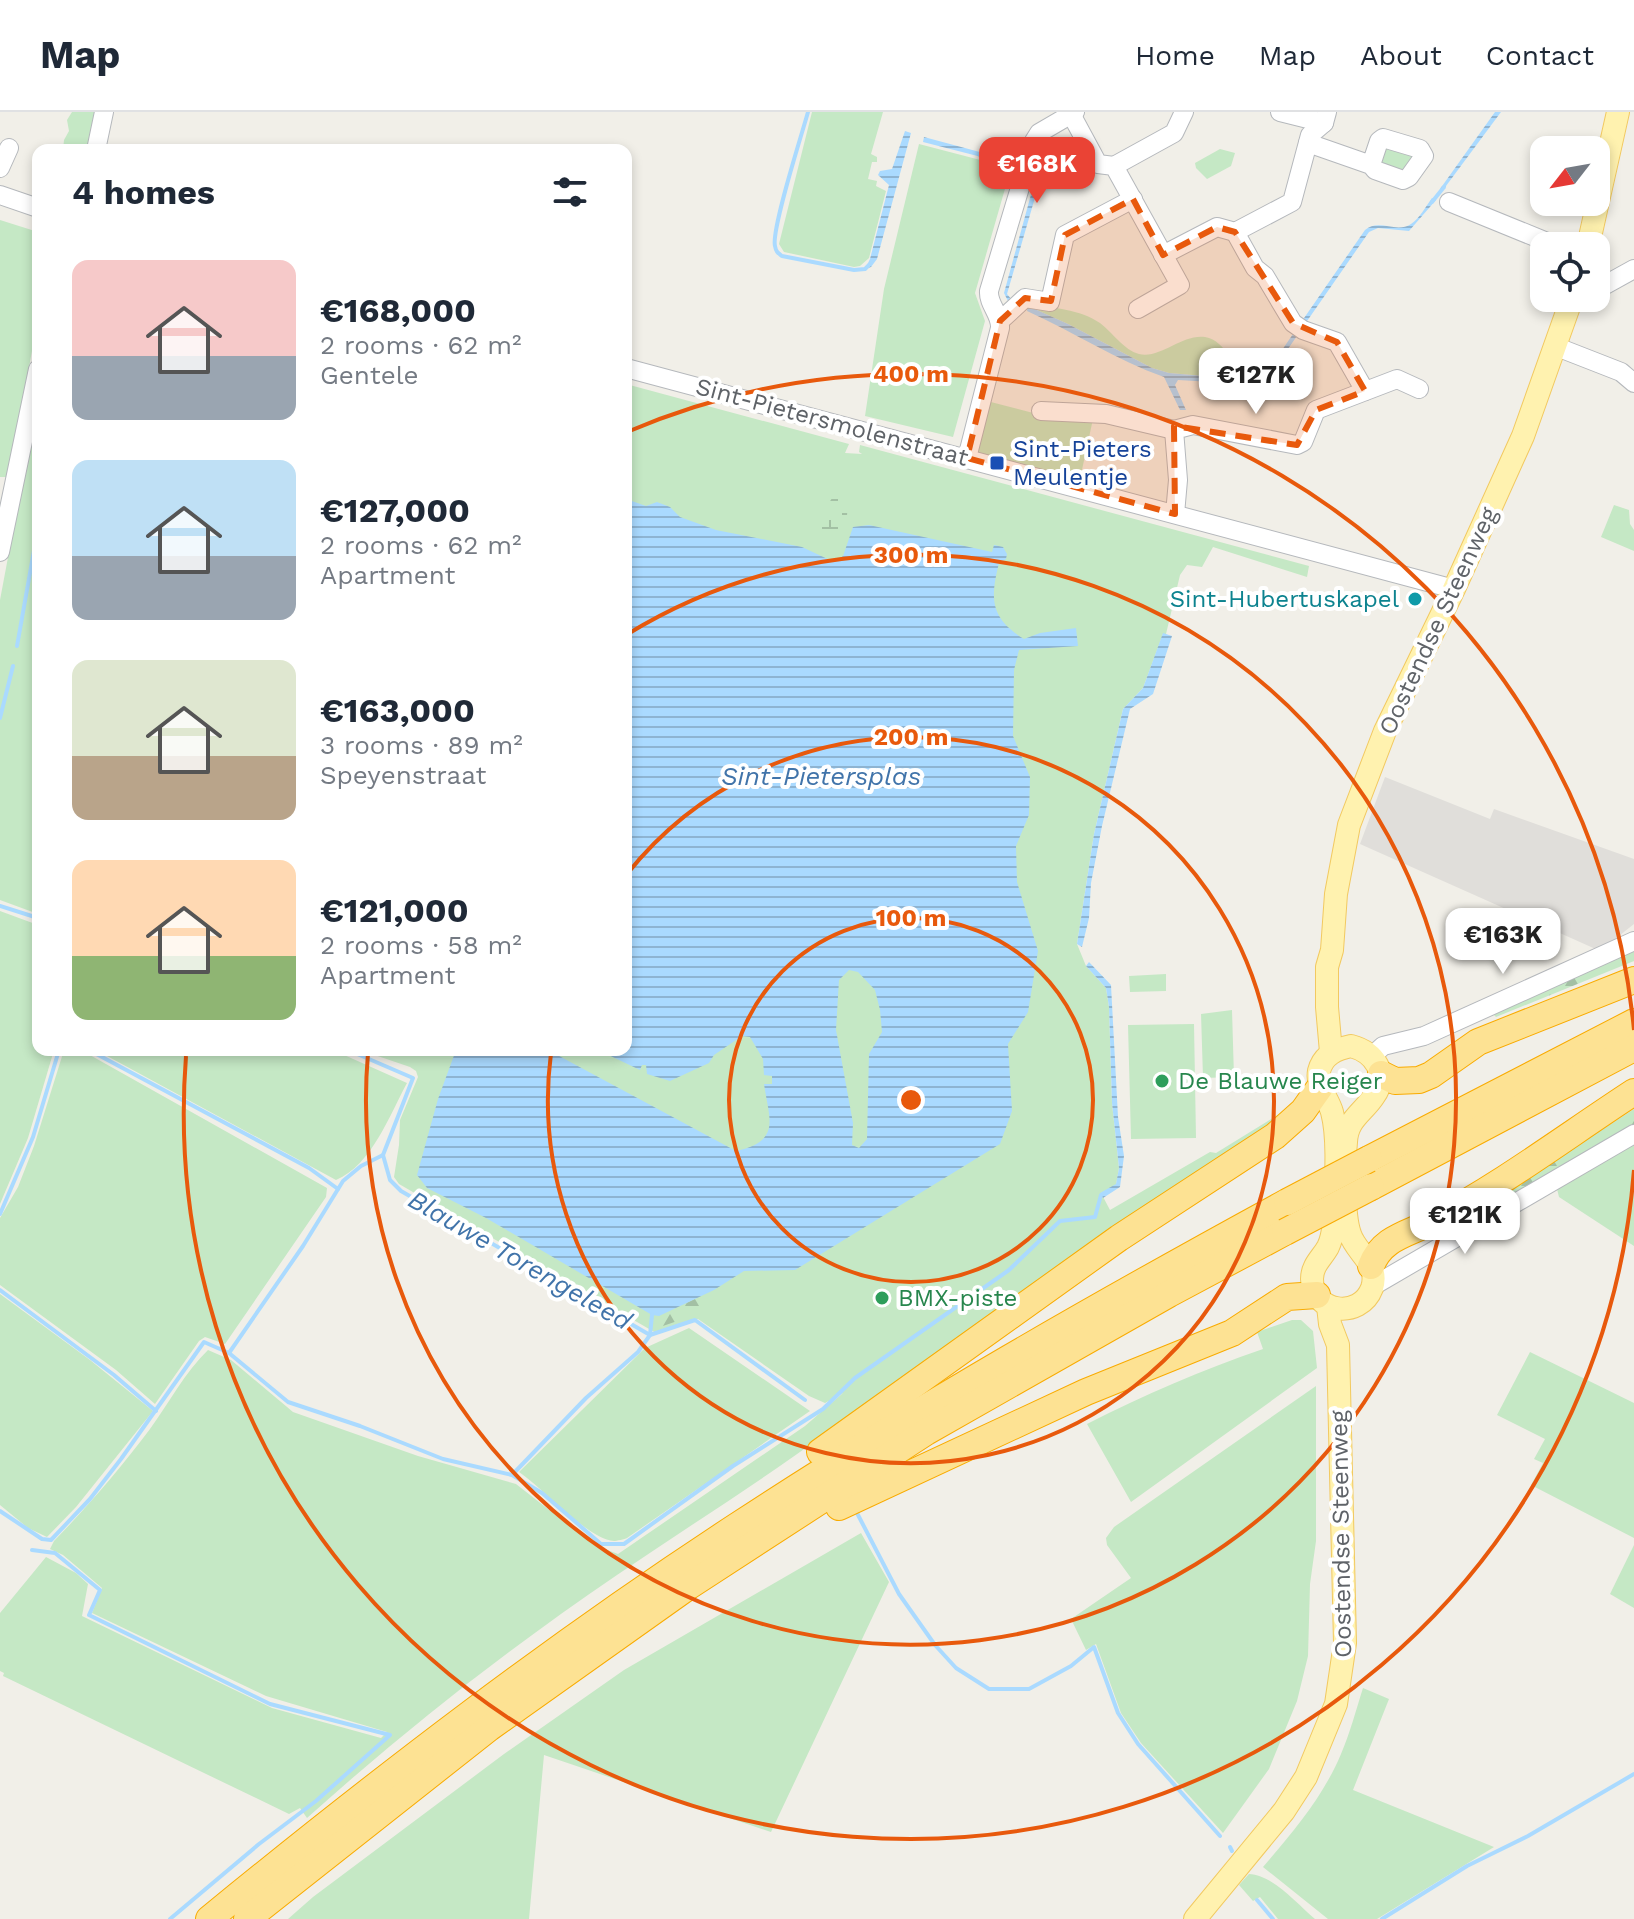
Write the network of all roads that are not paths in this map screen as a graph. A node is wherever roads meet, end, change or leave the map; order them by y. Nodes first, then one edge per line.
1 (104, 112) edge
2 (1184, 112) edge
3 (1280, 112) edge
4 (1618, 112) edge
5 (1066, 115) edge
6 (1325, 118) edge
7 (1308, 143) junction
8 (97, 144) edge
9 (9, 148) dead end
10 (1371, 165) dead end
11 (1114, 166) junction
12 (0, 168) edge
13 (0, 195) edge
14 (1133, 199) junction
15 (1449, 202) dead end
16 (32, 206) edge
17 (1235, 232) junction
18 (1591, 232) edge
19 (1530, 235) edge
20 (1163, 255) junction
21 (1634, 269) edge
22 (1610, 282) edge
23 (1138, 309) dead end
24 (1568, 312) edge
25 (1000, 321) junction
26 (1557, 347) junction
27 (632, 370) edge
28 (1634, 383) edge
29 (1419, 389) dead end
30 (1365, 391) junction
31 (32, 398) edge
32 (1041, 411) dead end
33 (1174, 430) junction
34 (967, 458) junction
35 (1175, 514) junction
36 (0, 552) edge
37 (1454, 589) junction
38 (1634, 941) edge
39 (1634, 980) edge
40 (1634, 1022) edge
41 (1634, 1048) edge
42 (1341, 1049) junction
43 (1378, 1059) junction
44 (1320, 1087) junction
45 (1634, 1092) edge
46 (1634, 1134) edge
47 (1367, 1266) junction
48 (1322, 1300) junction
49 (1352, 1308) junction
50 (1338, 1345) junction
51 (770, 1533) junction
52 (624, 1603) junction
53 (209, 1919) edge
54 (247, 1919) edge
55 (1195, 1919) edge

1 - 8 street
2 - 11 street
3 - 6 street
4 - 18 main road
5 - 11 street
5 - 25 street
6 - 7 street
7 - 10 street
7 - 17 street
9 - 12 street
11 - 14 street
13 - 16 street
14 - 20 street
14 - 25 street
15 - 19 street
17 - 20 street
17 - 30 street
20 - 23 street
21 - 22 street
24 - 26 main road, Oostendse Steenweg
25 - 34 street
26 - 28 street
26 - 37 main road, Oostendse Steenweg
27 - 34 street, Sint-Pietersmolenstraat
29 - 30 street
30 - 33 street
31 - 36 street
32 - 33 street
33 - 35 street
34 - 35 street, Sint-Pietersmolenstraat
35 - 37 street, Sint-Pietersmolenstraat
37 - 42 main road, Oostendse Steenweg
38 - 43 street
39 - 43 highway
40 - 52 highway, bridge
41 - 51 highway, bridge
42 - 43 main road
42 - 44 main road, Oostendse Steenweg
43 - 47 main road
44 - 48 main road, Oostendse Steenweg
44 - 52 highway
45 - 47 highway
46 - 47 street, Oostendse Steenweg
47 - 49 main road, Oostendse Steenweg
48 - 49 main road
48 - 50 main road, Oostendse Steenweg
48 - 51 highway
49 - 50 main road, Oostendse Steenweg
50 - 55 main road, Oostendse Steenweg
51 - 54 highway
52 - 53 highway

